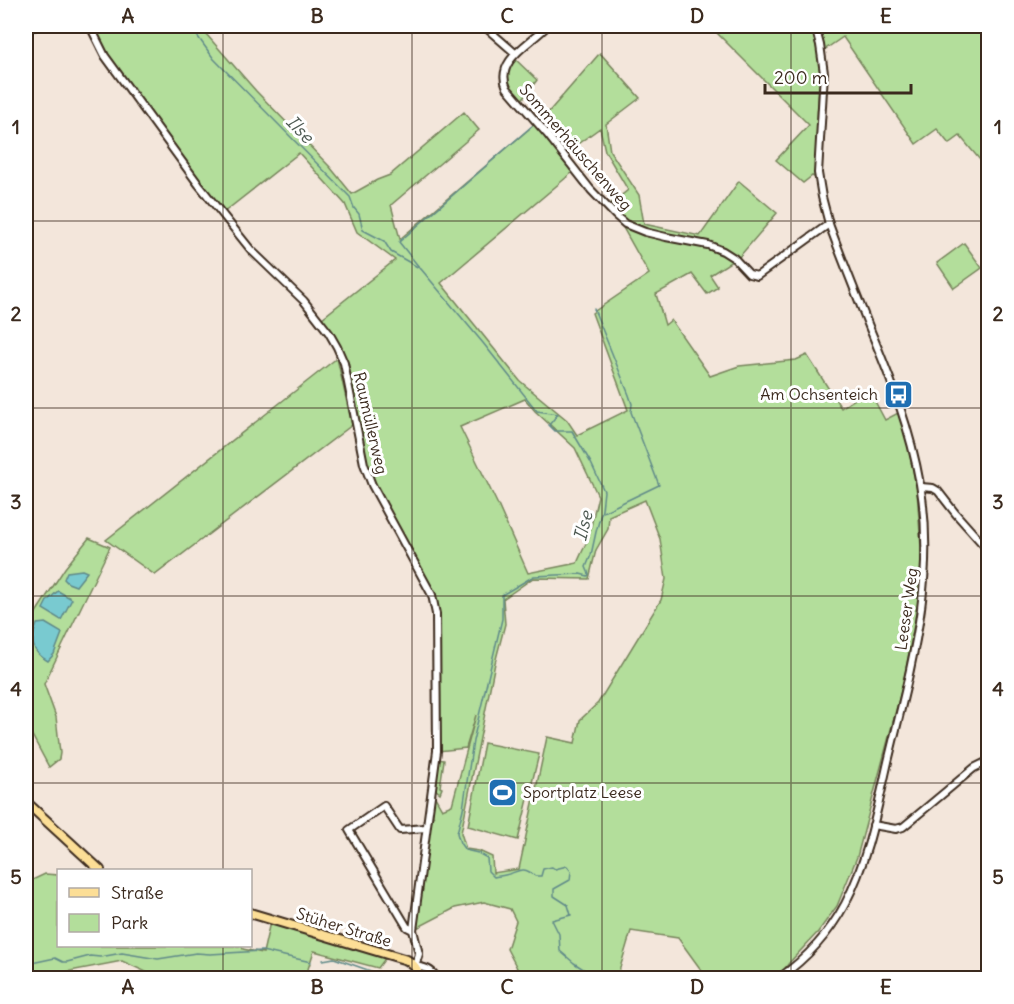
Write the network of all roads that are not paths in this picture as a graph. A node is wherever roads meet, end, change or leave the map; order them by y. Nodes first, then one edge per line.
1 (90, 26) edge
2 (484, 26) edge
3 (547, 26) edge
4 (815, 26) edge
5 (515, 53) junction
6 (829, 224) junction
7 (921, 487) junction
8 (988, 550) edge
9 (988, 761) edge
10 (26, 802) edge
11 (873, 825) junction
12 (426, 828) junction
13 (99, 869) edge
14 (252, 914) edge
15 (413, 930) junction
16 (415, 966) junction
17 (162, 978) edge
18 (174, 978) edge
19 (417, 978) edge
20 (437, 978) edge
21 (779, 978) edge

1 - 12 street, Raumüllerweg
2 - 5 street
3 - 5 street, Sommerhäuschenweg
4 - 6 street, Leeser Weg
5 - 6 street, Sommerhäuschenweg
6 - 7 street, Leeser Weg
7 - 8 street
7 - 11 street, Leeser Weg
9 - 11 street
10 - 13 main road
11 - 21 street, Leeser Weg
12 - 15 street, Raumüllerweg
12 - 15 street
14 - 16 main road, Stüher Straße
15 - 16 street, Raumüllerweg
16 - 19 main road
16 - 20 street
17 - 18 street

